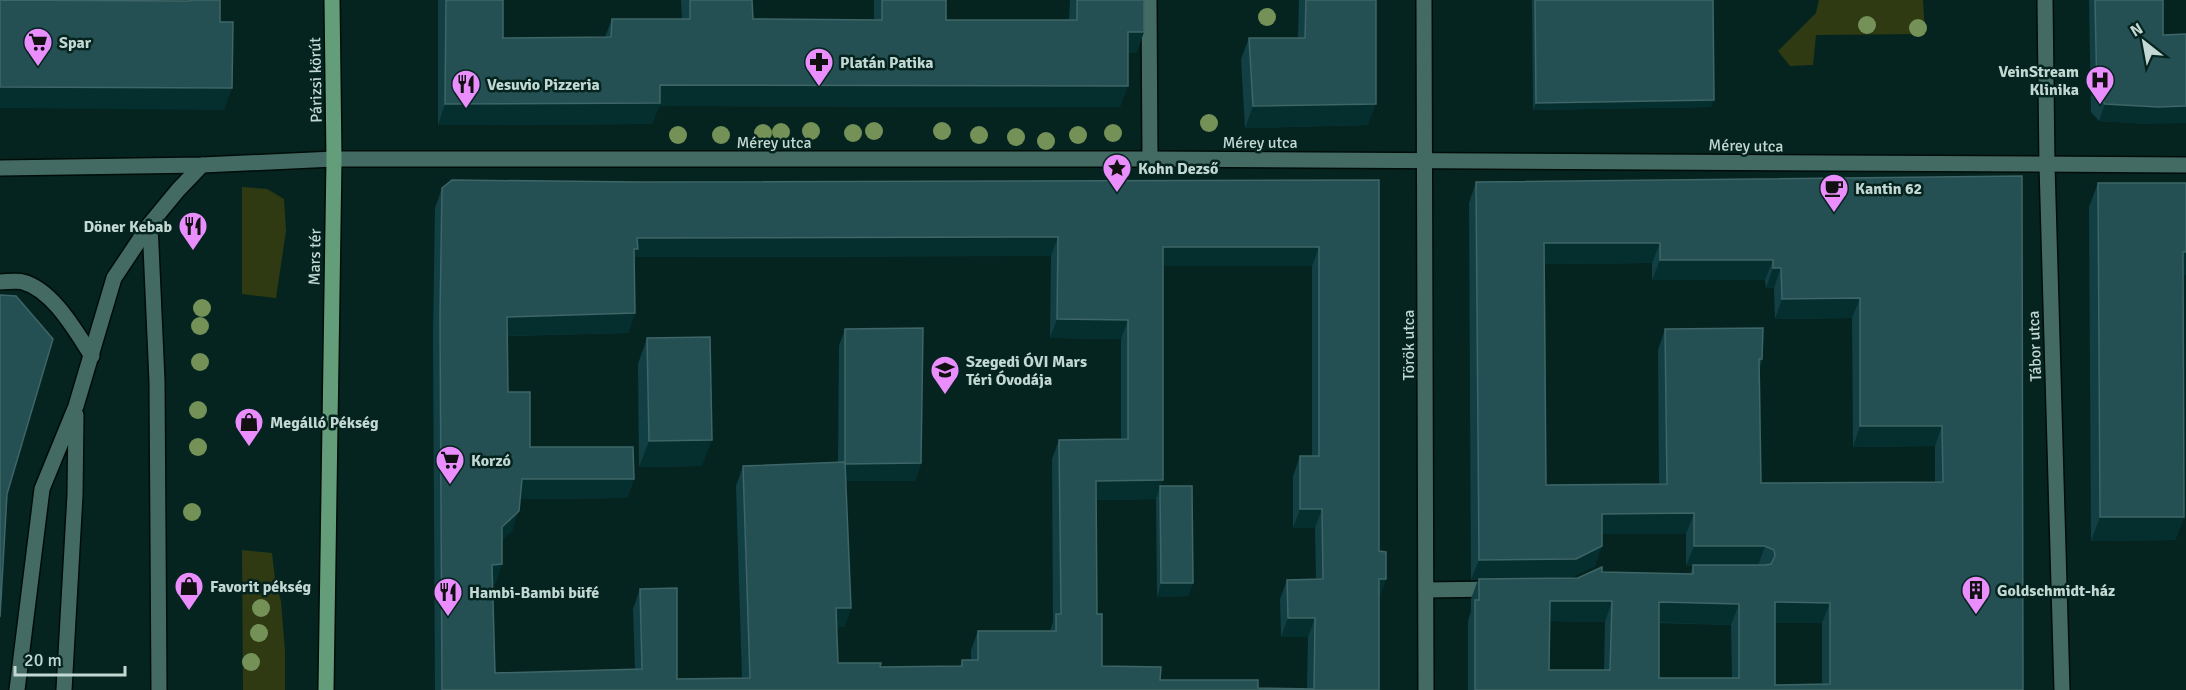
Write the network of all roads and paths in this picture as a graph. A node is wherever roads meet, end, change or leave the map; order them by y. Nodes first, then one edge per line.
1 (332, 0) edge
2 (1149, 0) edge
3 (1424, 0) edge
4 (2045, 0) edge
5 (334, 159) junction
6 (1150, 159) junction
7 (1426, 161) junction
8 (202, 165) junction
9 (2047, 165) junction
10 (2186, 165) edge
11 (0, 168) edge
12 (150, 224) junction
13 (0, 282) edge
14 (92, 356) junction
15 (76, 406) junction
16 (1515, 589) edge
17 (1426, 590) junction
18 (17, 690) edge
19 (64, 690) edge
20 (159, 690) edge
21 (326, 690) edge
22 (1426, 690) edge
23 (2062, 690) edge

1 - 5 main road, Párizsi körút
2 - 6 street
3 - 7 street, Török utca
4 - 9 street, Tábor utca
5 - 6 street, Mérey utca
5 - 8 street
5 - 21 main road, Mars tér
6 - 7 street, Mérey utca
7 - 9 street, Mérey utca
7 - 17 street, Török utca
8 - 11 street
8 - 12 street
9 - 10 street, Mérey utca
9 - 23 street, Tábor utca
12 - 14 street
12 - 20 street
13 - 14 street
14 - 15 street
15 - 18 street
15 - 19 street
16 - 17 street
17 - 22 street, Török utca

